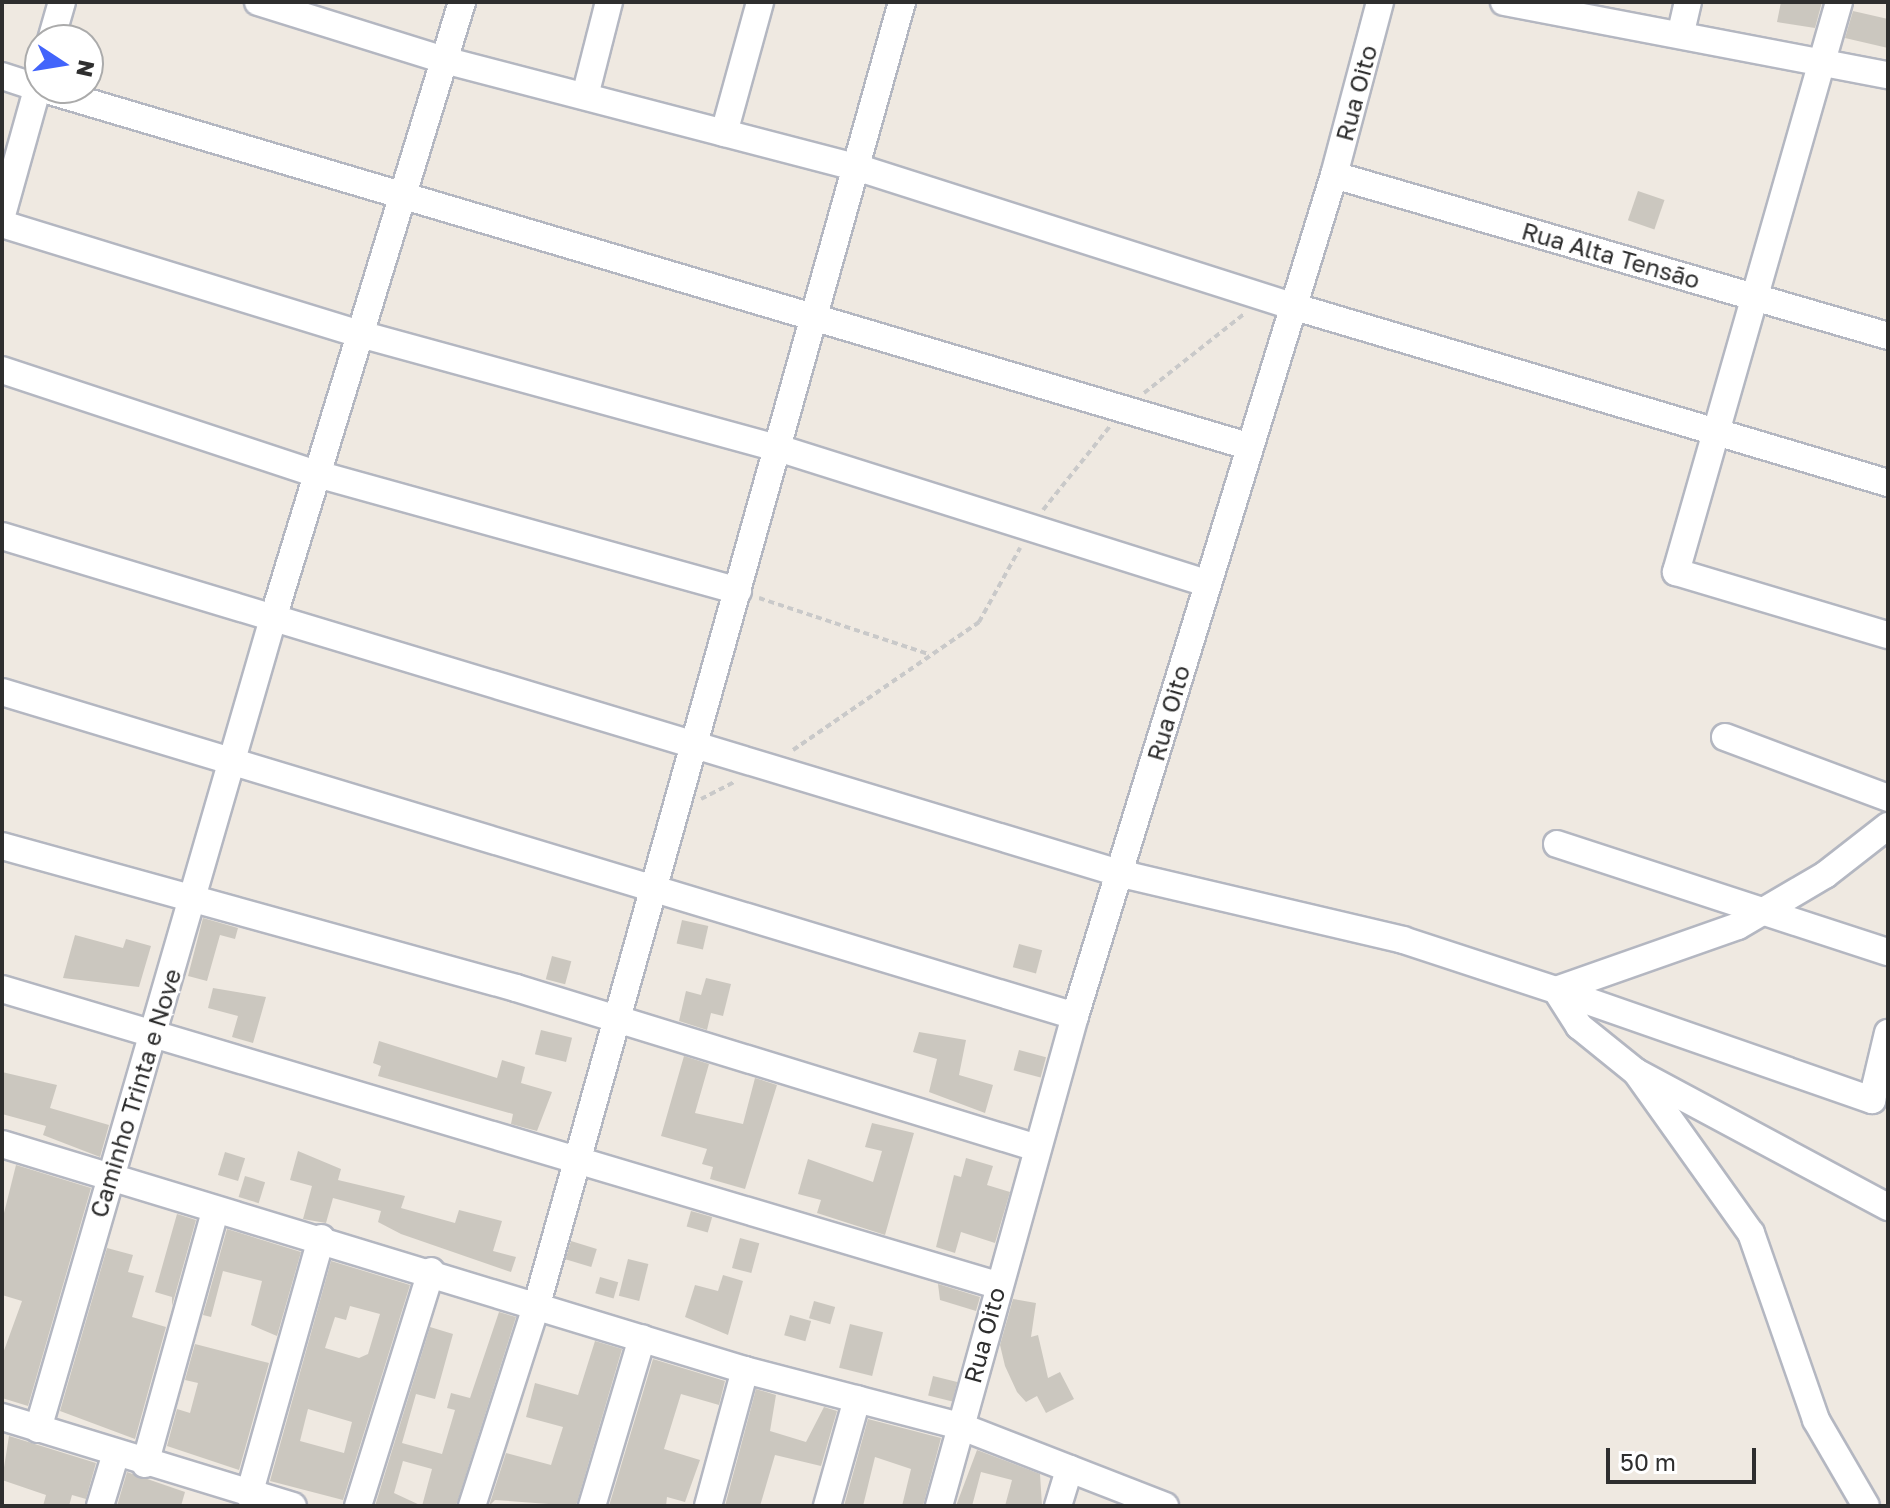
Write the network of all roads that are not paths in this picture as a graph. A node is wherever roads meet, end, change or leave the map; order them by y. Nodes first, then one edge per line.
1 (62, 2) edge
2 (258, 2) edge
3 (462, 2) edge
4 (609, 2) edge
5 (760, 2) edge
6 (902, 2) edge
7 (1380, 2) edge
8 (1504, 2) edge
9 (1688, 2) edge
10 (1839, 2) edge
11 (1533, 4) edge
12 (56, 24) edge
13 (1681, 32) junction
14 (444, 60) junction
15 (1826, 60) junction
16 (1888, 75) edge
17 (2, 76) edge
18 (24, 81) edge
19 (585, 96) junction
20 (34, 104) edge
21 (101, 104) edge
22 (724, 133) junction
23 (856, 167) junction
24 (1334, 175) junction
25 (402, 197) junction
26 (2, 215) edge
27 (2, 224) edge
28 (1754, 296) junction
29 (1292, 306) junction
30 (815, 316) junction
31 (360, 334) junction
32 (1888, 336) edge
33 (2, 370) edge
34 (1715, 433) junction
35 (1248, 446) junction
36 (778, 448) junction
37 (317, 474) junction
38 (1888, 483) edge
39 (2, 536) edge
40 (1205, 583) junction
41 (738, 591) junction
42 (274, 615) junction
43 (1888, 635) edge
44 (2, 692) edge
45 (1725, 737) dead end
46 (695, 740) junction
47 (235, 757) junction
48 (1888, 798) edge
49 (1888, 826) edge
50 (1557, 844) dead end
51 (2, 846) edge
52 (1122, 874) junction
53 (652, 889) junction
54 (195, 900) junction
55 (1765, 909) junction
56 (1888, 952) edge
57 (2, 989) edge
58 (1556, 990) junction
59 (1075, 1016) junction
60 (616, 1019) junction
61 (154, 1033) junction
62 (1888, 1033) edge
63 (1636, 1072) junction
64 (2, 1144) edge
65 (1037, 1148) junction
66 (574, 1158) junction
67 (107, 1177) junction
68 (1888, 1207) edge
69 (215, 1211) junction
70 (321, 1238) junction
71 (431, 1271) junction
72 (997, 1285) junction
73 (537, 1304) junction
74 (642, 1338) junction
75 (745, 1370) junction
76 (857, 1399) junction
77 (3, 1421) edge
78 (960, 1426) junction
79 (38, 1429) junction
80 (116, 1453) junction
81 (145, 1464) junction
82 (1069, 1469) junction
83 (249, 1495) junction
84 (214, 1496) edge
85 (100, 1506) edge
86 (293, 1506) edge
87 (358, 1506) edge
88 (472, 1506) edge
89 (592, 1506) edge
90 (708, 1506) edge
91 (827, 1506) edge
92 (939, 1506) edge
93 (1058, 1506) edge
94 (1165, 1506) edge
95 (1866, 1506) edge

1 - 12 street
2 - 14 street
3 - 14 street, Caminho Trinta e Nove
4 - 19 street
5 - 22 street
6 - 23 street
7 - 24 street, Rua Oito
8 - 11 street
9 - 13 street
10 - 15 street
11 - 13 street
13 - 15 street
14 - 19 street
14 - 25 street, Caminho Trinta e Nove
15 - 16 street
15 - 28 street
17 - 18 street
19 - 22 street
20 - 26 street
21 - 25 street
22 - 23 street
23 - 29 street
23 - 30 street
24 - 28 street, Rua Alta Tensão
24 - 29 street, Rua Oito
25 - 30 street
25 - 31 street, Caminho Trinta e Nove
27 - 31 street
28 - 32 street, Rua Alta Tensão
28 - 34 street
29 - 34 street
29 - 35 street, Rua Oito
30 - 35 street
30 - 36 street
31 - 36 street
31 - 37 street, Caminho Trinta e Nove
33 - 37 street
34 - 38 street
34 - 43 street
35 - 40 street, Rua Oito
36 - 40 street
36 - 41 street
37 - 41 street
37 - 42 street, Caminho Trinta e Nove
39 - 42 street
40 - 52 street, Rua Oito
41 - 46 street
42 - 46 street
42 - 47 street, Caminho Trinta e Nove
44 - 47 street
45 - 48 street
46 - 52 street
46 - 53 street
47 - 53 street
47 - 54 street, Caminho Trinta e Nove
49 - 55 street
50 - 55 street
51 - 54 street
52 - 58 street
52 - 59 street, Rua Oito
53 - 59 street
53 - 60 street
54 - 60 street
54 - 61 street, Caminho Trinta e Nove
55 - 56 street
55 - 58 street
57 - 61 street
58 - 62 street
58 - 63 street
59 - 65 street, Rua Oito
60 - 65 street
60 - 66 street
61 - 66 street
61 - 67 street, Caminho Trinta e Nove
63 - 68 street
63 - 95 street
64 - 67 street
65 - 72 street, Rua Oito
66 - 72 street
66 - 73 street
67 - 69 street
67 - 79 street, Caminho Trinta e Nove
69 - 70 street
69 - 81 street
70 - 71 street
70 - 83 street
71 - 73 street
71 - 87 street
72 - 78 street, Rua Oito
73 - 74 street
73 - 88 street
74 - 75 street
74 - 89 street
75 - 76 street
75 - 90 street
76 - 78 street
76 - 91 street
77 - 79 street
78 - 82 street
78 - 92 street, Rua Oito
79 - 80 street
80 - 81 street
80 - 85 street
81 - 84 street
82 - 93 street
82 - 94 street
83 - 84 street
83 - 86 street

